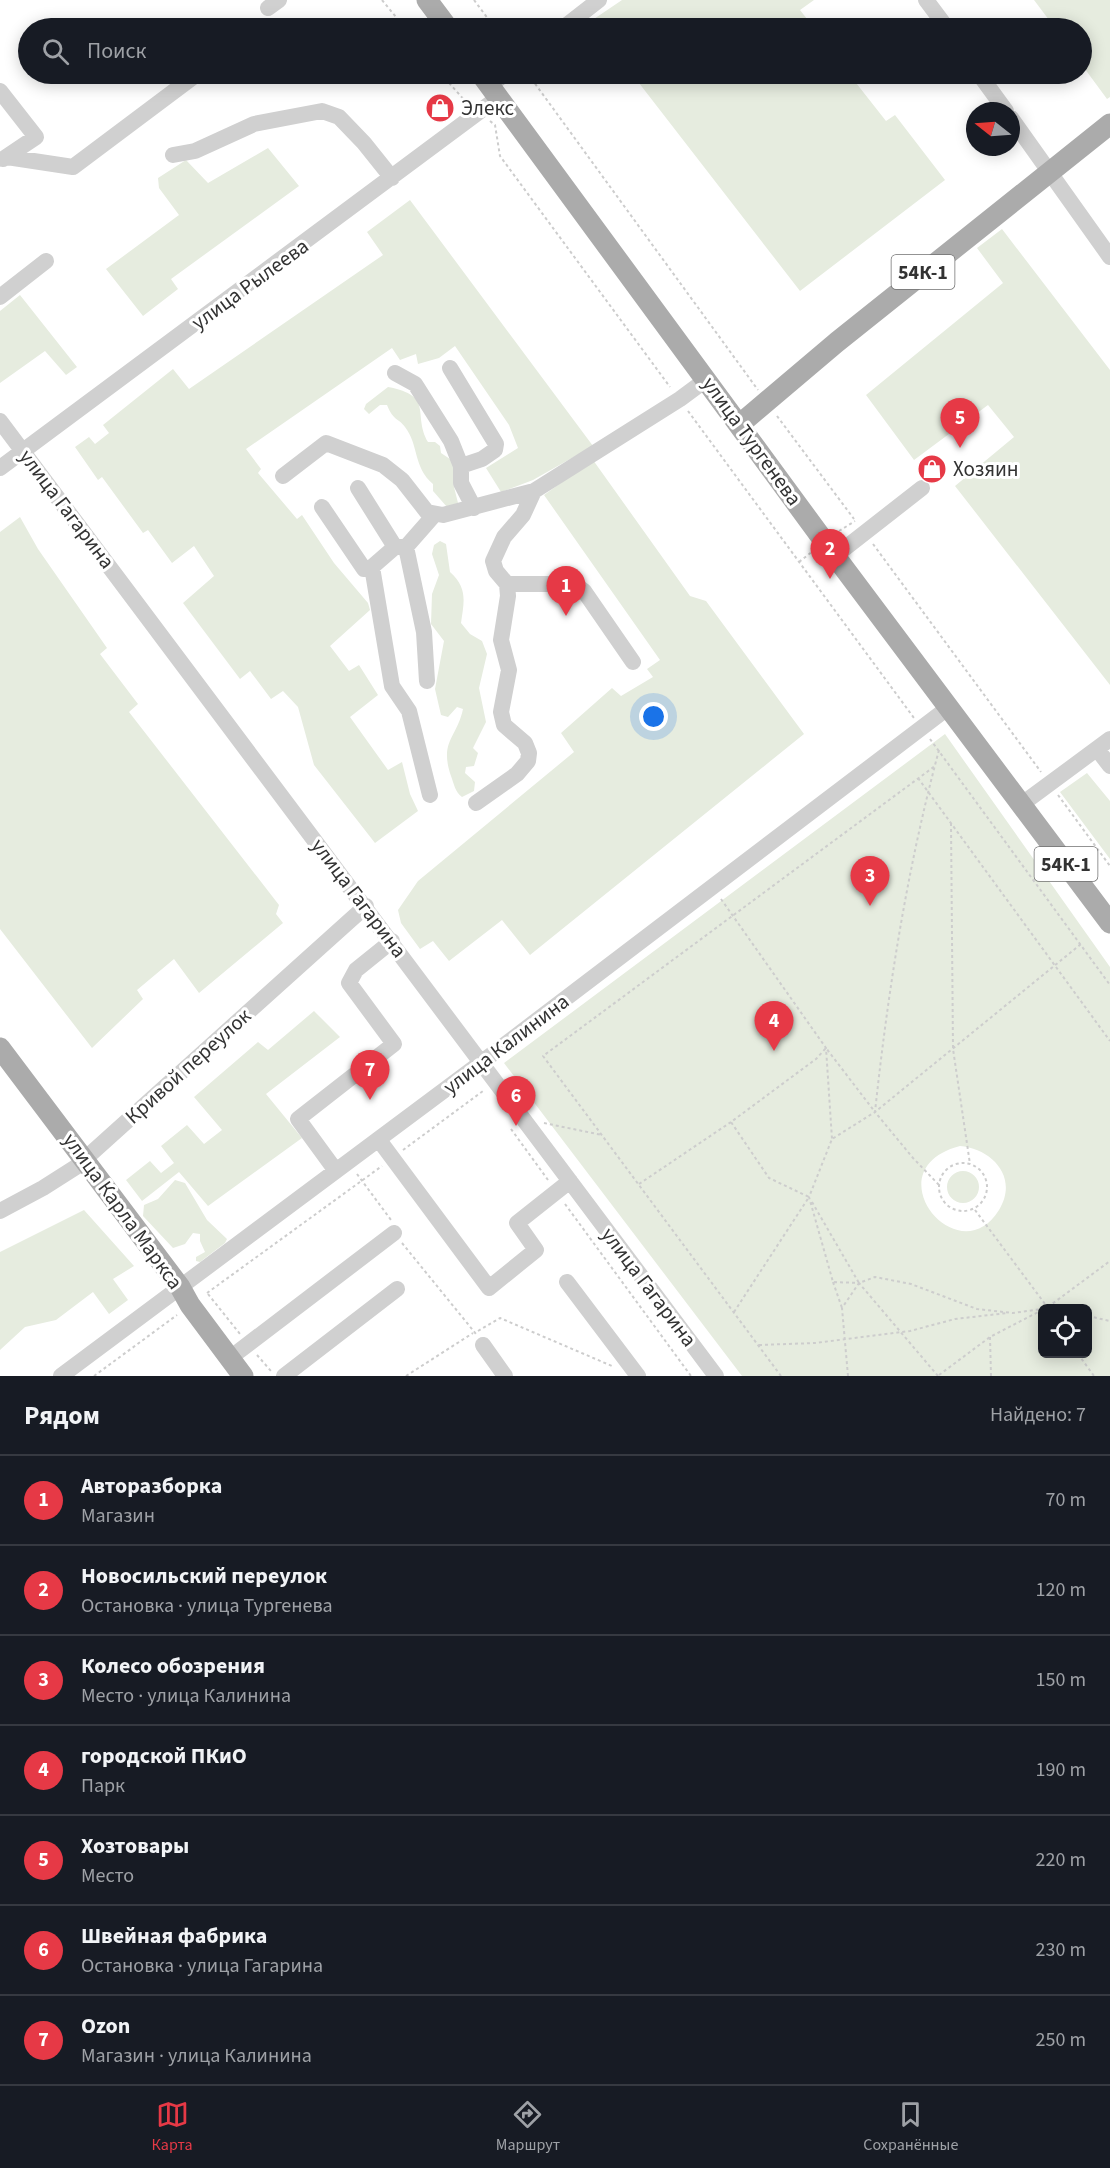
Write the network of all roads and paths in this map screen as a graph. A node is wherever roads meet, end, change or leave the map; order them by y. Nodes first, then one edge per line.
1 (382, 0) edge
2 (427, 0) edge
3 (474, 0) edge
4 (599, 0) edge
5 (926, 0) edge
6 (582, 5) edge
7 (397, 18) edge
8 (440, 18) edge
9 (488, 18) edge
10 (571, 18) edge
11 (940, 18) edge
12 (184, 84) edge
13 (492, 84) edge
14 (495, 84) edge
15 (535, 84) edge
16 (986, 84) edge
17 (0, 91) edge
18 (999, 102) edge
19 (1110, 124) edge
20 (1020, 130) edge
21 (173, 155) dead end
22 (4, 159) edge
23 (1049, 170) junction
24 (392, 178) junction
25 (1110, 257) edge
26 (46, 261) dead end
27 (0, 297) edge
28 (450, 368) dead end
29 (395, 373) dead end
30 (707, 379) junction
31 (767, 402) junction
32 (0, 421) edge
33 (739, 425) junction
34 (23, 451) junction
35 (461, 466) junction
36 (0, 468) edge
37 (283, 476) dead end
38 (358, 488) dead end
39 (922, 488) dead end
40 (534, 491) junction
41 (322, 507) dead end
42 (474, 508) junction
43 (435, 514) junction
44 (854, 519) junction
45 (865, 533) junction
46 (401, 547) junction
47 (830, 549) junction
48 (799, 562) dead end
49 (372, 567) junction
50 (507, 584) junction
51 (633, 662) dead end
52 (427, 681) dead end
53 (949, 707) junction
54 (1104, 744) edge
55 (935, 766) junction
56 (1110, 766) edge
57 (918, 778) junction
58 (1050, 784) junction
59 (928, 792) junction
60 (430, 795) dead end
61 (477, 803) dead end
62 (1022, 804) junction
63 (951, 823) junction
64 (1110, 866) edge
65 (720, 898) dead end
66 (366, 906) junction
67 (733, 915) junction
68 (1110, 923) edge
69 (392, 941) junction
70 (1081, 945) junction
71 (1055, 966) junction
72 (1110, 985) edge
73 (1110, 1041) edge
74 (0, 1048) edge
75 (825, 1048) junction
76 (953, 1049) junction
77 (482, 1062) junction
78 (490, 1085) junction
79 (490, 1100) dead end
80 (875, 1112) junction
81 (731, 1122) junction
82 (517, 1123) junction
83 (603, 1135) junction
84 (832, 1139) junction
85 (379, 1140) junction
86 (392, 1158) junction
87 (85, 1159) junction
88 (970, 1164) junction
89 (342, 1167) junction
90 (362, 1180) junction
91 (570, 1181) junction
92 (639, 1184) junction
93 (939, 1185) junction
94 (556, 1192) junction
95 (809, 1197) junction
96 (975, 1209) junction
97 (0, 1210) edge
98 (394, 1233) junction
99 (1110, 1261) edge
100 (567, 1282) dead end
101 (833, 1282) junction
102 (859, 1283) junction
103 (397, 1289) dead end
104 (192, 1295) junction
105 (1042, 1304) edge
106 (1052, 1304) edge
107 (842, 1308) junction
108 (1038, 1310) edge
109 (734, 1312) junction
110 (1013, 1313) junction
111 (1038, 1313) edge
112 (1092, 1317) edge
113 (1110, 1321) edge
114 (901, 1332) junction
115 (990, 1337) junction
116 (479, 1339) junction
117 (844, 1339) junction
118 (248, 1344) junction
119 (759, 1345) junction
120 (230, 1358) junction
121 (1081, 1358) edge
122 (619, 1369) dead end
123 (712, 1375) edge
124 (61, 1376) edge
125 (94, 1376) edge
126 (243, 1376) edge
127 (274, 1376) edge
128 (284, 1376) edge
129 (406, 1376) edge
130 (505, 1376) edge
131 (638, 1376) edge
132 (691, 1376) edge
133 (781, 1376) edge
134 (848, 1376) edge
135 (938, 1376) edge
136 (991, 1376) edge
137 (1094, 1376) edge

1 - 7 path
2 - 8 main road
3 - 9 path
4 - 6 street
5 - 11 street
6 - 10 street
12 - 22 street
13 - 24 street, улица Рылеева
14 - 30 main road, улица Тургенева / 54К-1
15 - 31 path
16 - 18 street
17 - 22 street
19 - 23 main road, 54К-1
20 - 23 street
21 - 24 street
23 - 25 street
23 - 31 main road, 54К-1
24 - 34 street, улица Рылеева
26 - 27 street
28 - 35 street
29 - 35 street
30 - 33 main road, улица Тургенева / 54К-1
30 - 40 street
31 - 33 main road, 54К-1
31 - 44 path
32 - 34 street, улица Гагарина
33 - 47 main road, улица Тургенева / 54К-1
34 - 36 street, улица Рылеева
34 - 66 street, улица Гагарина
35 - 42 street
37 - 43 street
38 - 46 street
39 - 45 street
40 - 42 street
40 - 50 street
41 - 49 street
42 - 43 street
43 - 46 street
44 - 45 path
44 - 47 path
45 - 47 street
45 - 58 path
46 - 49 street
46 - 52 street
47 - 48 path
47 - 53 main road, улица Тургенева / 54К-1
49 - 60 street
50 - 51 street
50 - 61 street
53 - 62 main road, улица Тургенева / 54К-1
53 - 77 street, улица Калинина
54 - 56 street
54 - 58 street
55 - 57 path
55 - 59 path
55 - 70 path
57 - 59 path
57 - 67 path
58 - 62 street
58 - 64 path
59 - 63 path
59 - 80 path
62 - 68 main road, улица Тургенева / 54К-1
63 - 71 path
63 - 76 path
65 - 67 path
66 - 69 street, улица Гагарина
66 - 87 street, Кривой переулок
67 - 75 path
67 - 83 path
69 - 77 street, улица Гагарина
69 - 89 street
70 - 71 path
70 - 72 path
71 - 73 path
71 - 76 path
74 - 87 main road, улица Карла Маркса
75 - 80 path
75 - 81 path
75 - 84 path
76 - 80 path
76 - 88 path
77 - 78 street, улица Гагарина
77 - 85 street, улица Калинина
78 - 79 path
78 - 82 street, улица Гагарина
78 - 86 path
80 - 84 path
80 - 93 path
81 - 92 path
81 - 95 path
82 - 83 path
82 - 91 street, улица Гагарина
82 - 94 path
83 - 92 path
84 - 95 path
85 - 86 street
85 - 89 street, улица Калинина
86 - 90 path
86 - 94 street
87 - 97 street, Кривой переулок
87 - 104 main road, улица Карла Маркса
88 - 93 path
88 - 96 path
89 - 90 path
89 - 104 street, улица Калинина
90 - 98 path
90 - 104 path
91 - 94 street
91 - 123 street, улица Гагарина
92 - 109 path
93 - 96 path
94 - 132 path
95 - 101 path
95 - 102 path
95 - 109 path
96 - 105 path
98 - 116 path
98 - 118 street
99 - 106 path
100 - 131 street
101 - 102 path
101 - 107 path
102 - 107 path
102 - 110 path
102 - 114 path
103 - 128 street
104 - 118 path
104 - 120 main road, улица Карла Маркса
104 - 124 street, улица Калинина
104 - 125 path
107 - 117 path
108 - 110 path
109 - 119 path
110 - 114 path
111 - 115 path
112 - 113 path
114 - 117 path
114 - 135 path
115 - 135 path
115 - 136 path
116 - 122 path
116 - 129 path
116 - 130 street
117 - 119 path
117 - 134 path
118 - 120 street
118 - 127 path
119 - 133 path
120 - 126 main road, улица Карла Маркса
121 - 137 path

